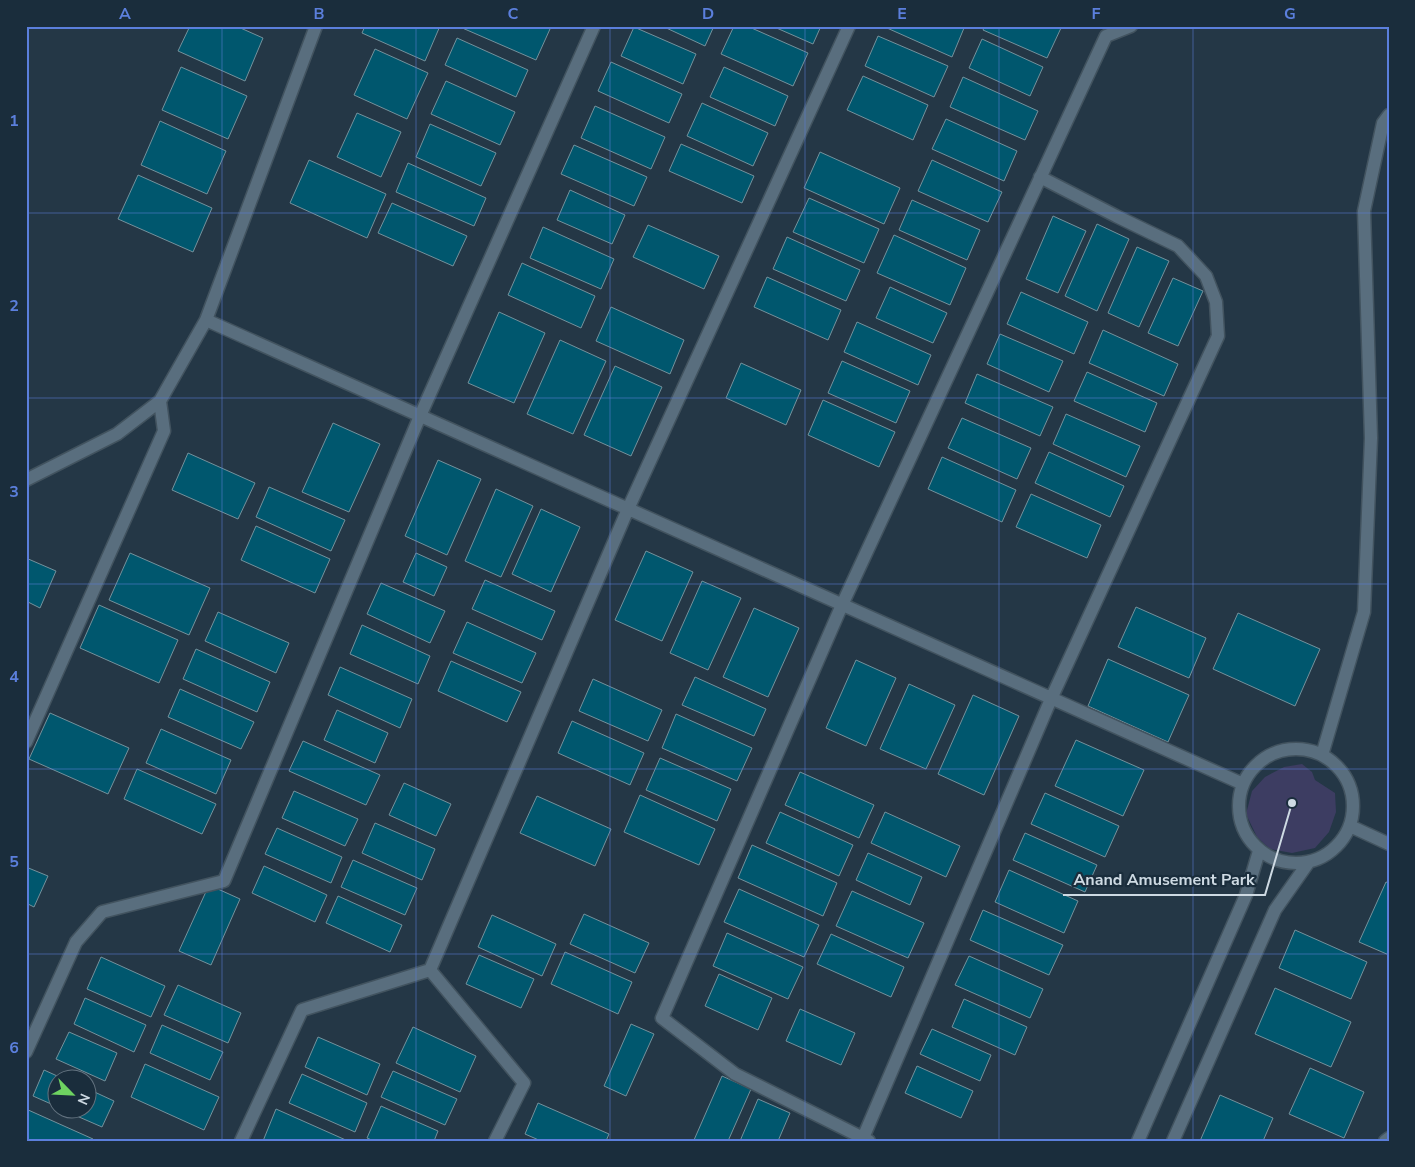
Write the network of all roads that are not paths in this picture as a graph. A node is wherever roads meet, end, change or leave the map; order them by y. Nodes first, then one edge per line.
1 (316, 26) edge
2 (594, 26) edge
3 (849, 26) edge
4 (1131, 26) edge
5 (1389, 115) edge
6 (1040, 177) junction
7 (206, 320) junction
8 (160, 401) junction
9 (420, 416) junction
10 (26, 480) edge
11 (628, 509) junction
12 (842, 605) junction
13 (1051, 699) junction
14 (26, 742) edge
15 (1322, 755) junction
16 (1242, 784) junction
17 (1350, 826) junction
18 (1389, 844) edge
19 (1259, 851) junction
20 (1308, 862) junction
21 (430, 970) junction
22 (26, 1052) edge
23 (1389, 1138) edge
24 (866, 1140) edge
25 (241, 1141) edge
26 (495, 1141) edge
27 (1138, 1141) edge
28 (1173, 1141) edge
29 (1385, 1141) edge

1 - 7 street
2 - 9 street
3 - 11 street
4 - 6 street
5 - 15 street
6 - 12 street
6 - 13 street
7 - 8 street
7 - 9 street
8 - 10 street
8 - 14 street
9 - 11 street
9 - 22 street
11 - 12 street
11 - 21 street
12 - 13 street
12 - 24 street
13 - 16 street
13 - 24 street
15 - 16 street
15 - 17 street
16 - 19 street
17 - 18 street
17 - 20 street
19 - 20 street
19 - 27 street
20 - 28 street
21 - 25 street
21 - 26 street
23 - 29 street

